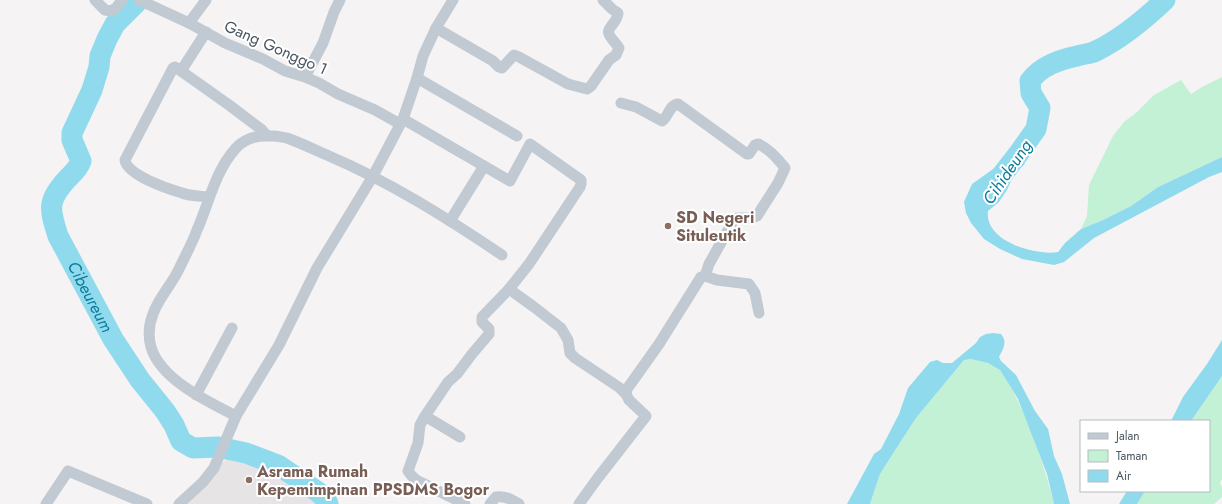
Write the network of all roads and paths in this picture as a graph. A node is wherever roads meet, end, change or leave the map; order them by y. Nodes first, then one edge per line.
1 (94, 0) edge
2 (122, 0) edge
3 (206, 0) edge
4 (340, 0) edge
5 (453, 0) edge
6 (603, 0) edge
7 (142, 1) edge
8 (189, 23) junction
9 (436, 28) junction
10 (206, 32) junction
11 (181, 71) junction
12 (305, 77) junction
13 (417, 78) junction
14 (621, 103) dead end
15 (401, 121) junction
16 (267, 136) junction
17 (517, 136) dead end
18 (484, 166) junction
19 (373, 176) junction
20 (209, 197) junction
21 (450, 221) junction
22 (502, 255) dead end
23 (705, 276) junction
24 (509, 289) junction
25 (760, 314) dead end
26 (232, 328) dead end
27 (626, 394) junction
28 (196, 396) junction
29 (236, 416) junction
30 (425, 416) junction
31 (460, 437) dead end
32 (46, 504) edge
33 (147, 504) edge
34 (179, 504) edge
35 (465, 504) edge
36 (490, 504) edge
37 (519, 504) edge
38 (579, 504) edge

1 - 2 street
3 - 8 street
4 - 12 street
5 - 9 street
6 - 9 street
7 - 8 street, Gang Gonggo 1
8 - 10 street, Gang Gonggo 1
9 - 13 street
10 - 11 street
10 - 12 street, Gang Gonggo 1
11 - 16 street
11 - 20 street
12 - 15 street, Gang Gonggo 1
13 - 15 street
13 - 17 street
14 - 23 street
15 - 18 street, Gang Gonggo 1
15 - 19 street
16 - 19 street
16 - 20 street
18 - 21 street
18 - 24 street, Gang Gonggo 1
19 - 21 street
19 - 29 street
20 - 28 street
21 - 22 street
23 - 25 street
23 - 27 street
24 - 27 street
24 - 30 street
26 - 28 street
27 - 38 street
28 - 29 street
29 - 34 street
30 - 31 street
30 - 35 street
32 - 33 street
36 - 37 street

